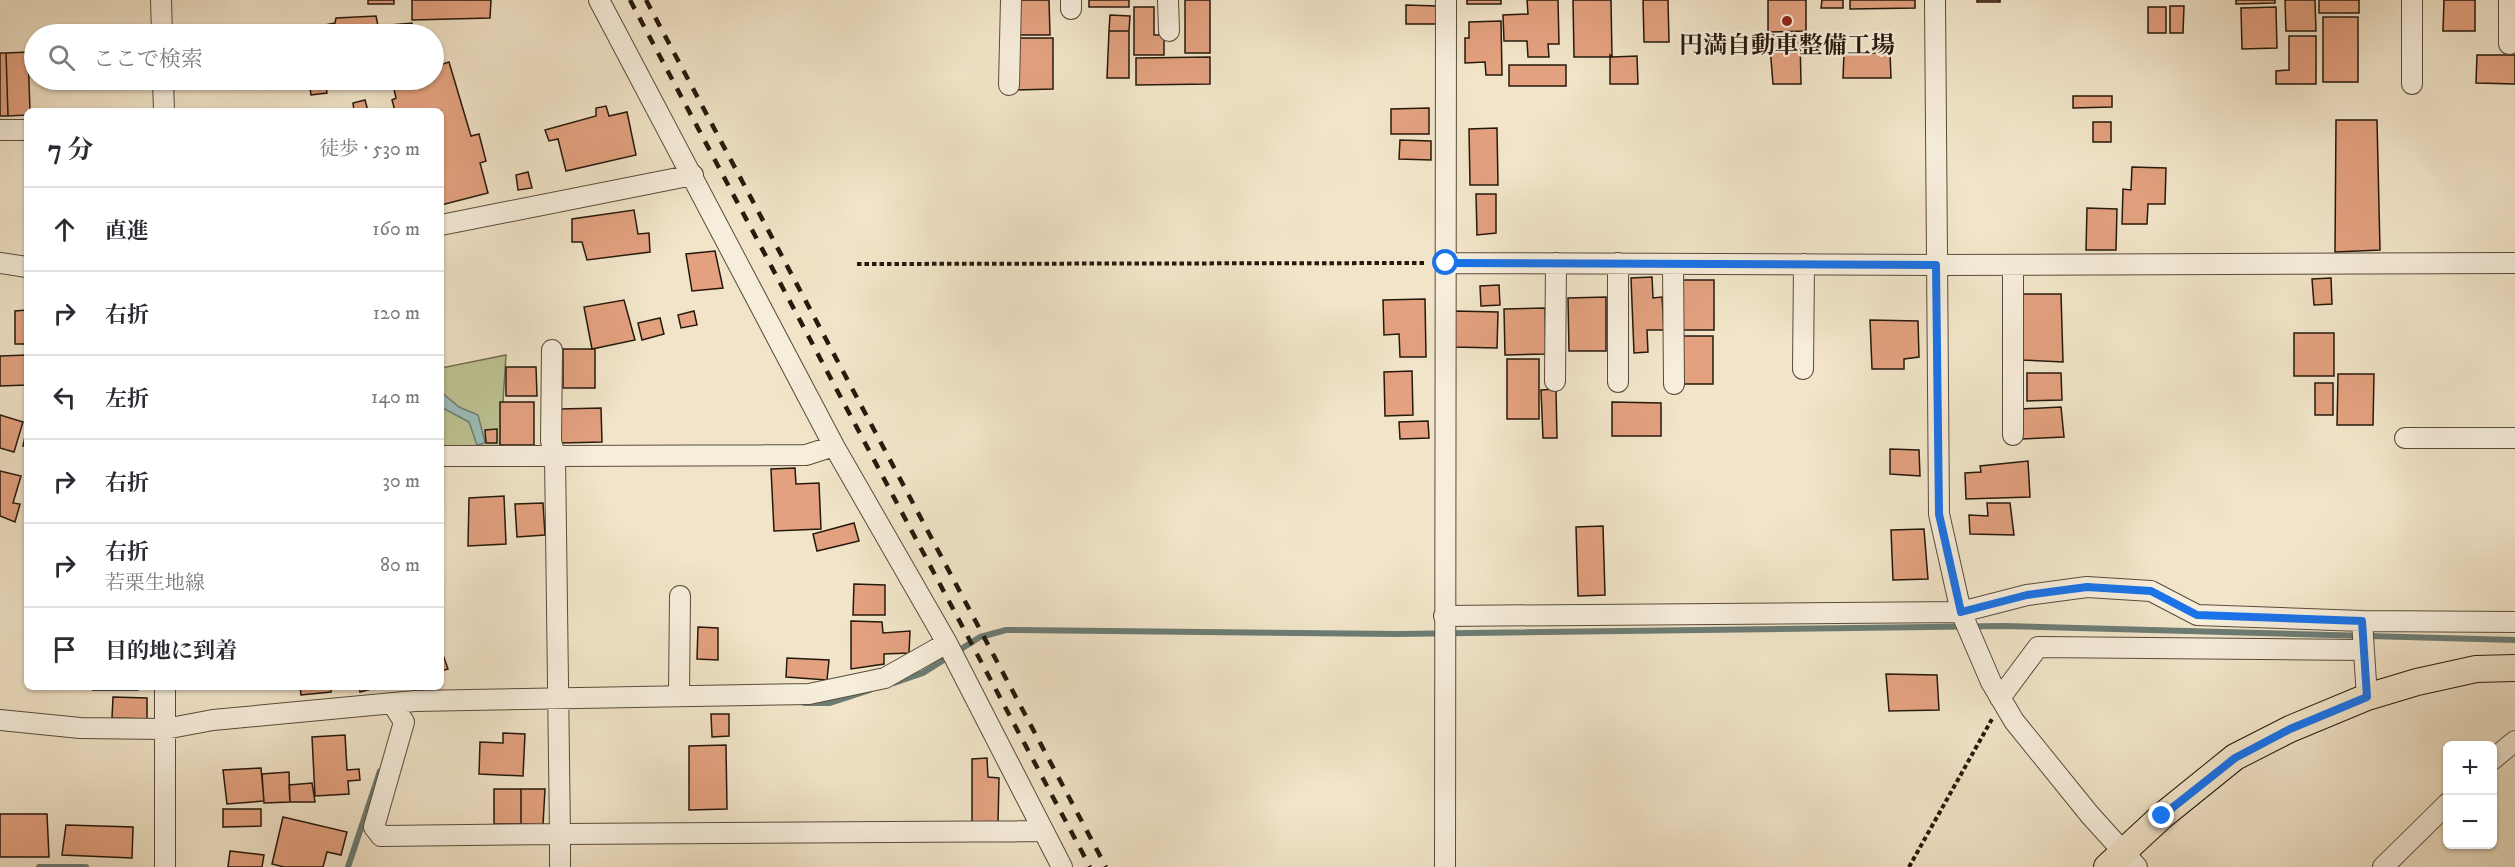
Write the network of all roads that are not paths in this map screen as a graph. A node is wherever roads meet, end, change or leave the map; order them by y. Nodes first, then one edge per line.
1 (161, 0) edge
2 (599, 0) edge
3 (1011, 0) edge
4 (1168, 0) edge
5 (1446, 0) edge
6 (1935, 0) edge
7 (2412, 0) edge
8 (2509, 0) edge
9 (162, 24) edge
10 (1169, 31) dead end
11 (2509, 44) dead end
12 (2412, 84) dead end
13 (1009, 85) dead end
14 (163, 90) edge
15 (164, 108) edge
16 (24, 129) edge
17 (0, 130) edge
18 (693, 175) junction
19 (444, 224) edge
20 (0, 263) edge
21 (1446, 263) junction
22 (1556, 263) junction
23 (1618, 263) junction
24 (2515, 263) edge
25 (1673, 264) junction
26 (1804, 264) junction
27 (1936, 265) junction
28 (2013, 265) junction
29 (24, 267) edge
30 (552, 350) dead end
31 (1803, 369) dead end
32 (1555, 381) dead end
33 (1618, 382) dead end
34 (1674, 384) dead end
35 (2013, 435) dead end
36 (2404, 438) dead end
37 (2515, 438) edge
38 (834, 446) junction
39 (444, 456) edge
40 (555, 456) junction
41 (680, 596) dead end
42 (1961, 612) junction
43 (1444, 616) junction
44 (2362, 621) junction
45 (2515, 622) edge
46 (948, 643) junction
47 (2363, 650) junction
48 (2515, 668) edge
49 (165, 690) edge
50 (679, 696) junction
51 (557, 697) junction
52 (2367, 697) junction
53 (2003, 703) junction
54 (392, 704) junction
55 (0, 720) edge
56 (165, 729) junction
57 (2515, 741) edge
58 (2497, 757) edge
59 (2443, 808) edge
60 (1043, 831) junction
61 (560, 834) junction
62 (2122, 862) edge
63 (165, 867) edge
64 (560, 867) edge
65 (1062, 867) edge
66 (1445, 867) edge
67 (2383, 867) edge

1 - 9 street
2 - 18 street
3 - 13 street
4 - 10 street
5 - 21 street
6 - 27 street
7 - 12 street
8 - 11 street
14 - 15 street
16 - 17 street
18 - 19 street
18 - 38 street
20 - 29 street
21 - 22 street
21 - 43 street
22 - 23 street
22 - 32 street
23 - 25 street
23 - 33 street
24 - 28 street
25 - 26 street
25 - 34 street
26 - 27 street
26 - 31 street
27 - 28 street
27 - 42 street
28 - 35 street
30 - 40 street
36 - 37 street
38 - 40 street
38 - 46 street
39 - 40 street
40 - 51 street
41 - 50 street
42 - 43 street
42 - 44 street
42 - 53 street
43 - 66 street
44 - 45 street
44 - 47 street
46 - 50 street
46 - 60 street
47 - 52 street
47 - 53 street
48 - 52 main road
49 - 56 street
50 - 51 street
51 - 54 street
51 - 61 street
52 - 62 main road
53 - 62 street
54 - 56 street
54 - 61 street
55 - 56 street
56 - 63 street
57 - 58 street
59 - 67 street
60 - 61 street
60 - 65 street
61 - 64 street

